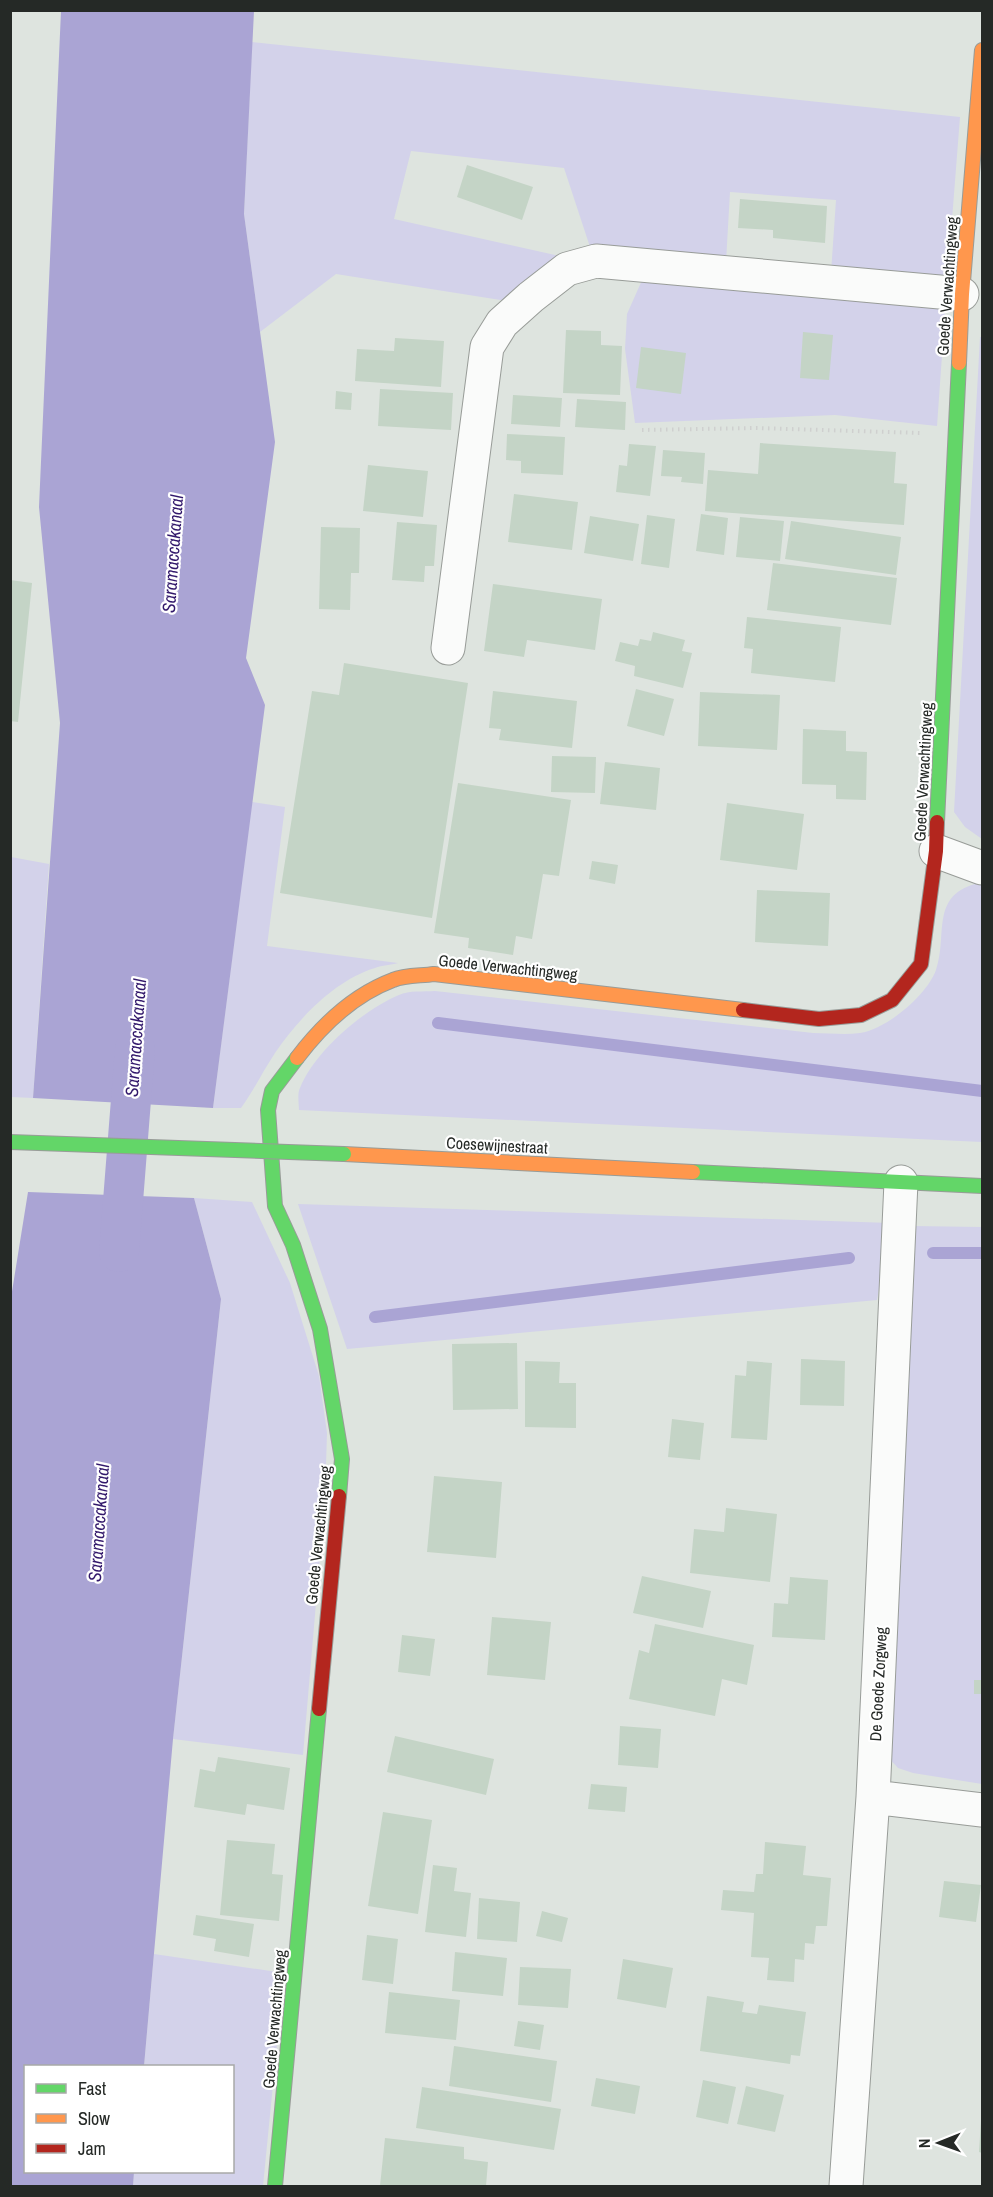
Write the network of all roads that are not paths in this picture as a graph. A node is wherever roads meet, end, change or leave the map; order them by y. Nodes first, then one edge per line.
1 (982, 50) edge
2 (962, 294) junction
3 (448, 648) dead end
4 (936, 851) junction
5 (982, 868) edge
6 (10, 1142) edge
7 (901, 1182) junction
8 (982, 1186) edge
9 (873, 1797) junction
10 (982, 1810) edge
11 (275, 2187) edge
12 (846, 2187) edge

1 - 2 street, Goede Verwachtingweg
2 - 3 street
2 - 4 street, Goede Verwachtingweg
4 - 5 street
4 - 11 street, Goede Verwachtingweg
6 - 7 street, Coesewijnestraat, bridge
7 - 8 street, Coesewijnestraat
7 - 9 street, De Goede Zorgweg
9 - 10 street
9 - 12 street, De Goede Zorgweg

